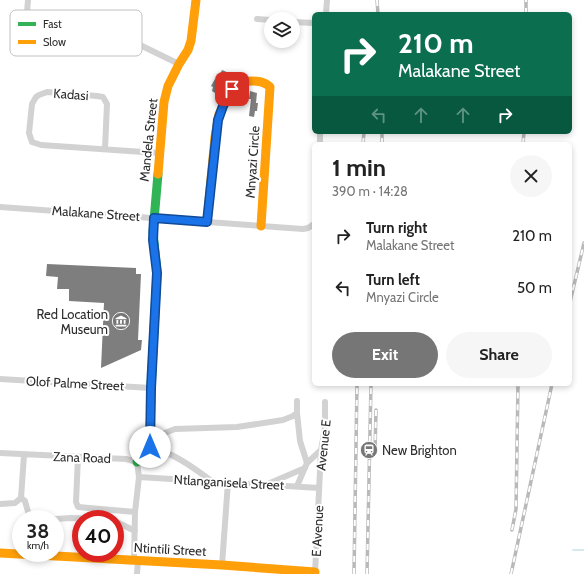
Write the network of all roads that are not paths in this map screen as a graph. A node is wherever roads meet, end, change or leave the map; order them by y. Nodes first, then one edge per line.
1 (28, 0) edge
2 (196, 0) edge
3 (327, 0) edge
4 (28, 10) edge
5 (326, 12) edge
6 (257, 20) dead end
7 (264, 20) edge
8 (300, 22) edge
9 (312, 23) edge
10 (142, 46) edge
11 (179, 64) junction
12 (105, 149) junction
13 (158, 153) junction
14 (0, 207) edge
15 (154, 218) junction
16 (207, 222) junction
17 (312, 225) edge
18 (261, 226) junction
19 (0, 379) edge
20 (151, 388) junction
21 (297, 401) dead end
22 (325, 402) dead end
23 (297, 413) junction
24 (150, 443) junction
25 (321, 450) junction
26 (0, 453) edge
27 (24, 455) junction
28 (78, 457) junction
29 (137, 462) junction
30 (306, 465) junction
31 (139, 477) junction
32 (213, 482) junction
33 (228, 482) junction
34 (268, 484) junction
35 (297, 486) junction
36 (319, 488) junction
37 (21, 498) junction
38 (0, 504) edge
39 (27, 510) edge
40 (126, 511) joint
41 (135, 512) junction
42 (124, 526) edge
43 (135, 531) junction
44 (0, 553) edge
45 (12, 553) edge
46 (64, 556) edge
47 (136, 561) junction
48 (222, 565) junction
49 (315, 573) edge
50 (137, 574) edge

1 - 4 street
2 - 11 street, Mandela Street
3 - 5 street
6 - 7 street
8 - 9 street
10 - 11 street
11 - 13 street, Mandela Street
12 - 12 street, Kadasi
12 - 13 street, Kadasi
13 - 15 street, Mandela Street
14 - 15 street, Malakane Street
15 - 16 street, Malakane Street
15 - 20 street, Mandela Street
16 - 18 street, Malakane Street
16 - 18 street, Mnyazi Circle
17 - 18 street, Malakane Street
19 - 20 street, Olof Palme Street
20 - 24 street, Mandela Street
21 - 23 street
22 - 25 street, Avenue E
23 - 24 street
23 - 30 street
24 - 29 street
24 - 32 street
25 - 30 street
25 - 36 street, Avenue E
26 - 27 street, Zana Road
27 - 28 street, Zana Road
27 - 37 street
28 - 29 street, Zana Road
28 - 40 street
29 - 31 street
30 - 34 street
30 - 35 street
31 - 32 street, Ntlanganisela Street
31 - 41 street
32 - 33 street, Ntlanganisela Street
33 - 34 street, Ntlanganisela Street
33 - 48 street
34 - 35 street, Ntlanganisela Street
35 - 36 street, Ntlanganisela Street
36 - 49 street, E Avenue
37 - 38 street
37 - 39 street
40 - 41 street
41 - 43 street
42 - 43 street
43 - 47 street
44 - 45 street, Ntintili Street
46 - 47 street, Ntintili Street
47 - 48 street, Ntintili Street
47 - 50 street
48 - 49 street, Ntintili Street

